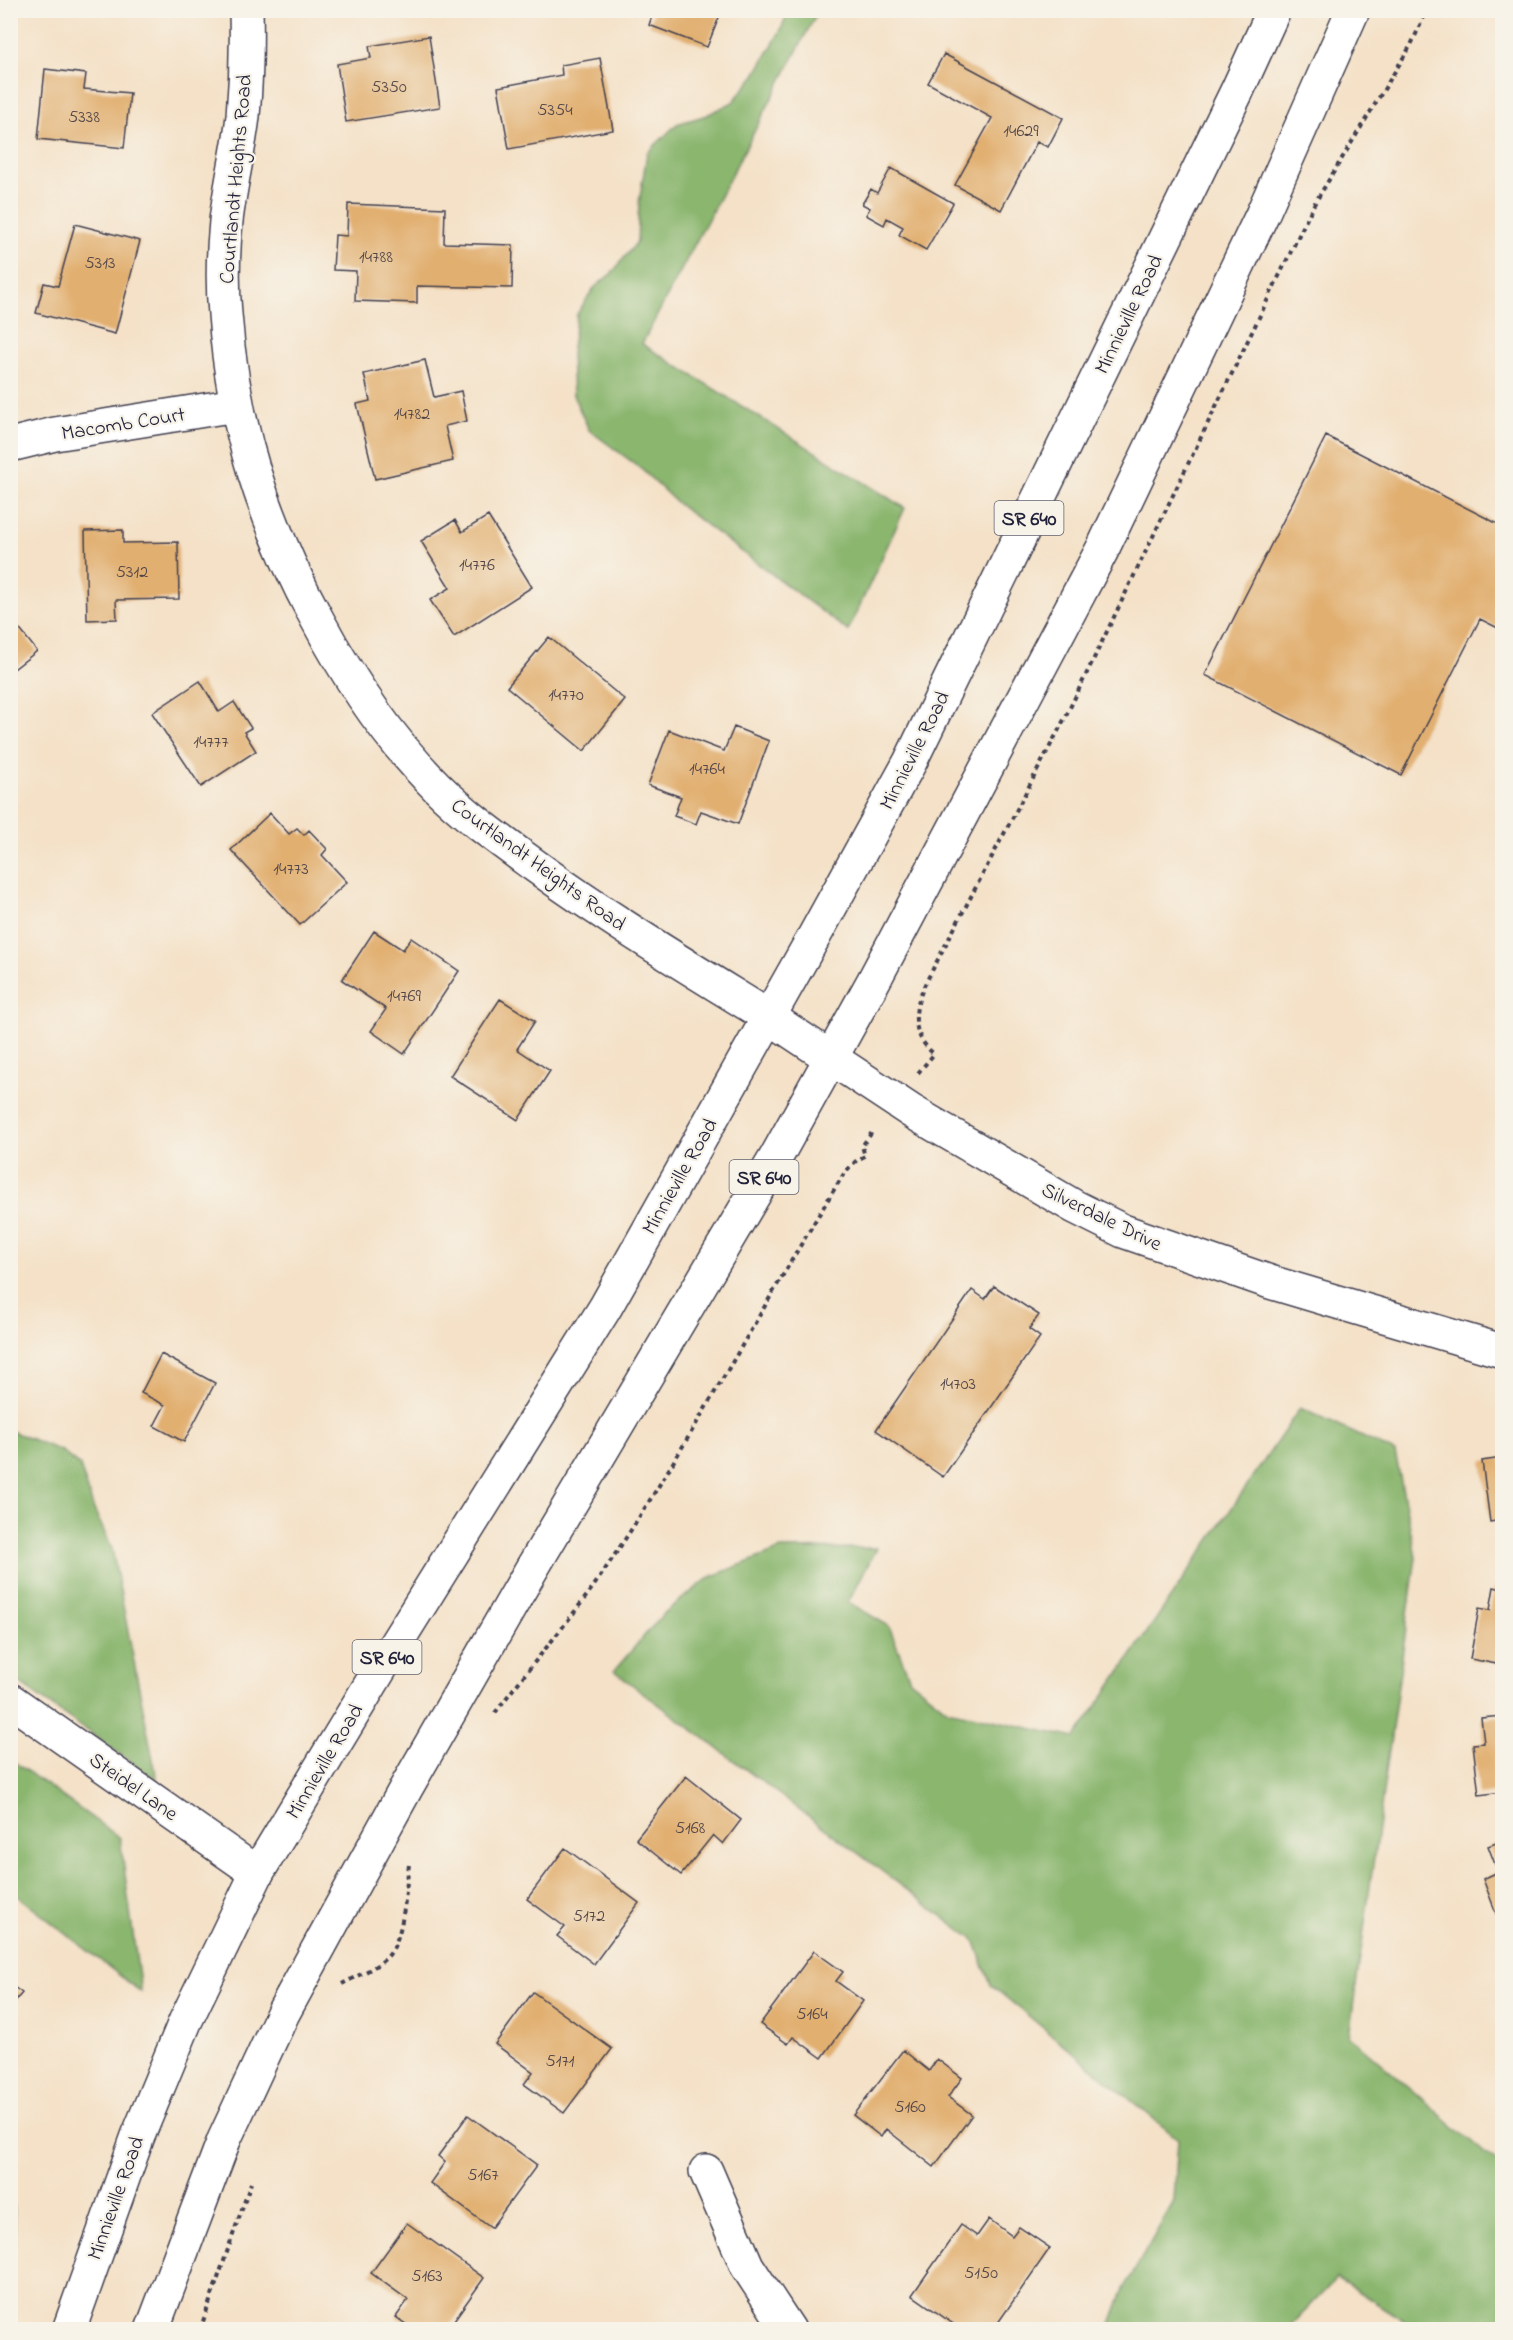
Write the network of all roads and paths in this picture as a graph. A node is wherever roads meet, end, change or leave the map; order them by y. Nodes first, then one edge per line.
1 (246, 10) edge
2 (1274, 10) edge
3 (1353, 10) edge
4 (1427, 10) edge
5 (236, 405) junction
6 (10, 445) edge
7 (769, 1017) junction
8 (830, 1058) junction
9 (926, 1063) dead end
10 (862, 1146) dead end
11 (1503, 1351) edge
12 (10, 1700) edge
13 (490, 1720) dead end
14 (410, 1861) dead end
15 (257, 1873) junction
16 (335, 1989) dead end
17 (706, 2171) dead end
18 (254, 2173) dead end
19 (69, 2330) edge
20 (152, 2330) edge
21 (200, 2330) edge
22 (789, 2330) edge

1 - 5 main road, Courtlandt Heights Road
2 - 7 main road, Minnieville Road / SR 640
3 - 8 main road, SR 640
4 - 9 path
5 - 6 main road, Macomb Court
5 - 7 main road, Courtlandt Heights Road
7 - 8 main road, Silverdale Drive
7 - 15 main road, Minnieville Road / SR 640
8 - 11 main road, Silverdale Drive
8 - 20 main road, SR 640
10 - 13 path
12 - 15 main road, Steidel Lane
14 - 16 path
15 - 19 main road, Minnieville Road / SR 640
17 - 22 main road
18 - 21 path

